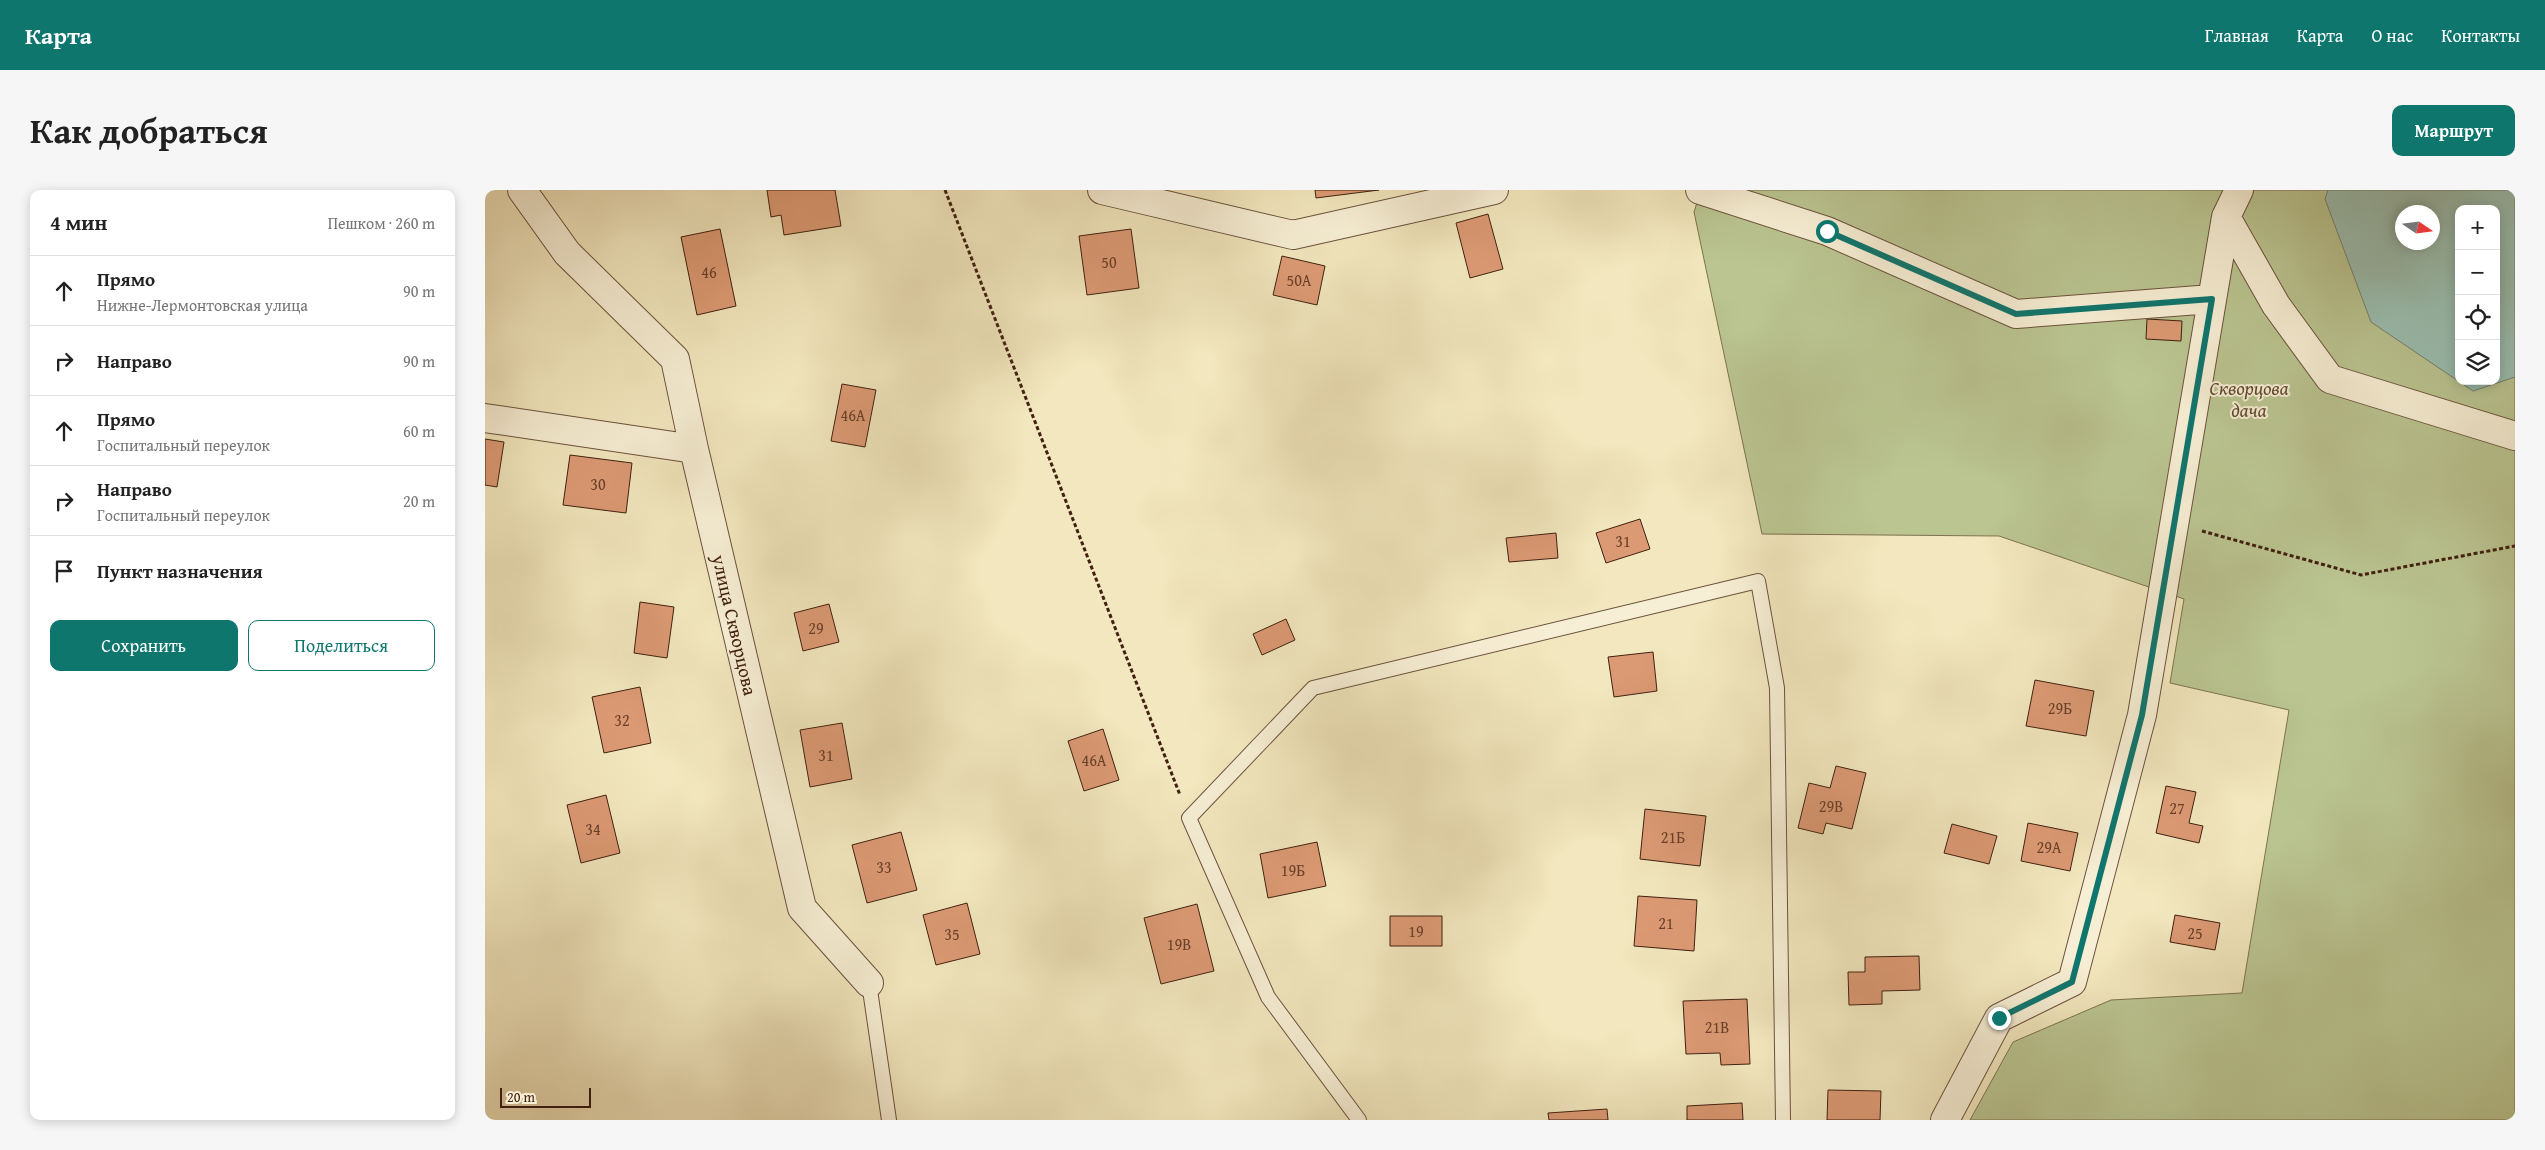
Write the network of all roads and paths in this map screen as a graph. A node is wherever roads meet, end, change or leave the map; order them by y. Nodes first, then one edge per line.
1 (522, 190) edge
2 (945, 190) edge
3 (1103, 190) edge
4 (1494, 190) edge
5 (1700, 190) edge
6 (2239, 190) edge
7 (2226, 217) junction
8 (2212, 299) junction
9 (485, 418) edge
10 (2515, 436) edge
11 (693, 449) junction
12 (2175, 523) junction
13 (2515, 546) edge
14 (1189, 818) junction
15 (869, 983) joint
16 (889, 1120) edge
17 (1359, 1120) edge
18 (1783, 1120) edge
19 (1945, 1120) edge

1 - 11 street, улица Скворцова
2 - 14 path
3 - 4 street
5 - 8 street
6 - 7 street
7 - 8 street
7 - 10 street
8 - 12 street
9 - 11 street
11 - 15 street, улица Скворцова
12 - 13 path
12 - 19 street
14 - 17 lane
14 - 18 lane
15 - 16 lane

